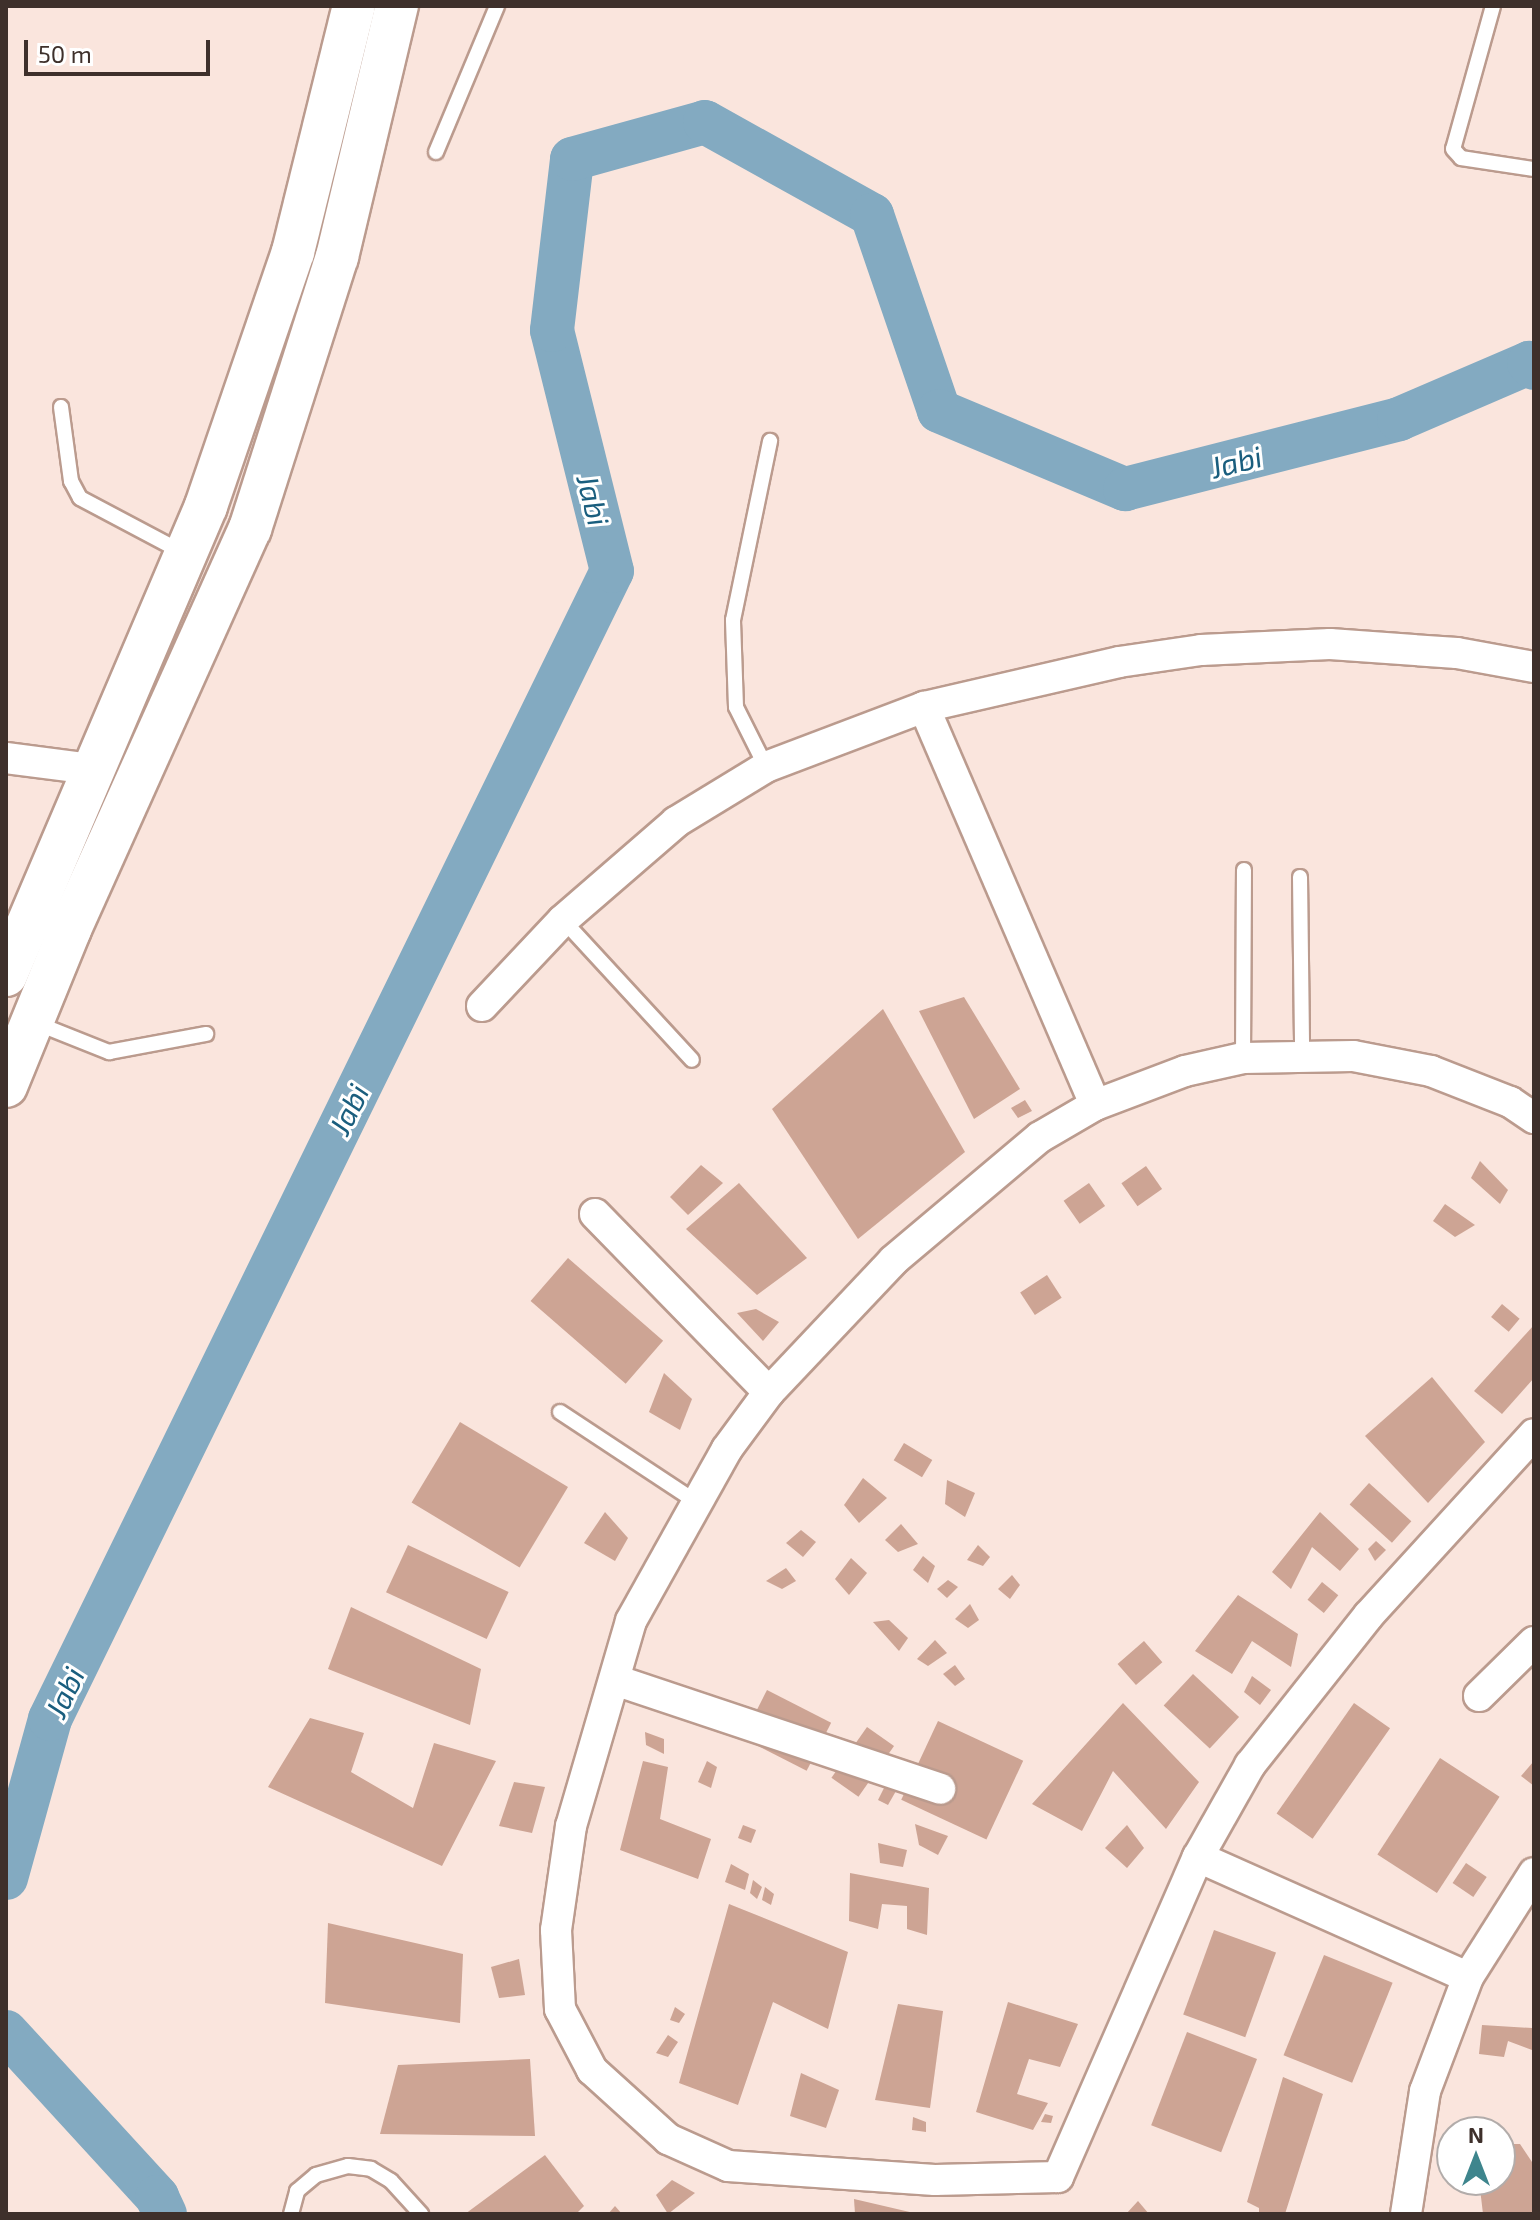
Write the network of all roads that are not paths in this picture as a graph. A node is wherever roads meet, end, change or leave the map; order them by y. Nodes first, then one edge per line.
1 (354, 6) edge
2 (397, 6) edge
3 (497, 6) edge
4 (1493, 6) edge
5 (436, 152) dead end
6 (1534, 169) edge
7 (61, 407) dead end
8 (770, 441) dead end
9 (185, 554) junction
10 (1534, 667) edge
11 (924, 707) junction
12 (6, 758) edge
13 (766, 767) junction
14 (92, 769) junction
15 (1244, 870) dead end
16 (1300, 877) dead end
17 (563, 920) junction
18 (6, 975) edge
19 (482, 1006) dead end
20 (32, 1021) junction
21 (206, 1034) dead end
22 (1302, 1053) junction
23 (1243, 1058) junction
24 (692, 1060) dead end
25 (6, 1086) edge
26 (1095, 1105) junction
27 (1534, 1118) edge
28 (595, 1214) dead end
29 (769, 1392) junction
30 (560, 1412) dead end
31 (1534, 1434) edge
32 (695, 1501) junction
33 (1534, 1642) edge
34 (615, 1680) junction
35 (1479, 1696) dead end
36 (940, 1789) dead end
37 (1198, 1857) junction
38 (1534, 1873) edge
39 (1468, 1977) junction
40 (291, 2214) edge
41 (421, 2214) edge
42 (1406, 2214) edge

1 - 9 main road
2 - 20 main road
3 - 5 lane
4 - 6 lane
7 - 9 lane
8 - 13 lane
9 - 14 main road
10 - 11 street
11 - 13 street
11 - 26 street
12 - 14 street
13 - 17 street
14 - 18 main road
15 - 23 lane
16 - 22 lane
17 - 19 street
17 - 24 lane
20 - 21 lane
20 - 25 main road
22 - 23 street
22 - 27 street
23 - 26 street
26 - 29 street
28 - 29 street
29 - 32 street
30 - 32 lane
31 - 37 street
32 - 34 street
33 - 35 street
34 - 36 street
34 - 37 street
37 - 39 street
38 - 39 street
39 - 42 street
40 - 41 lane

